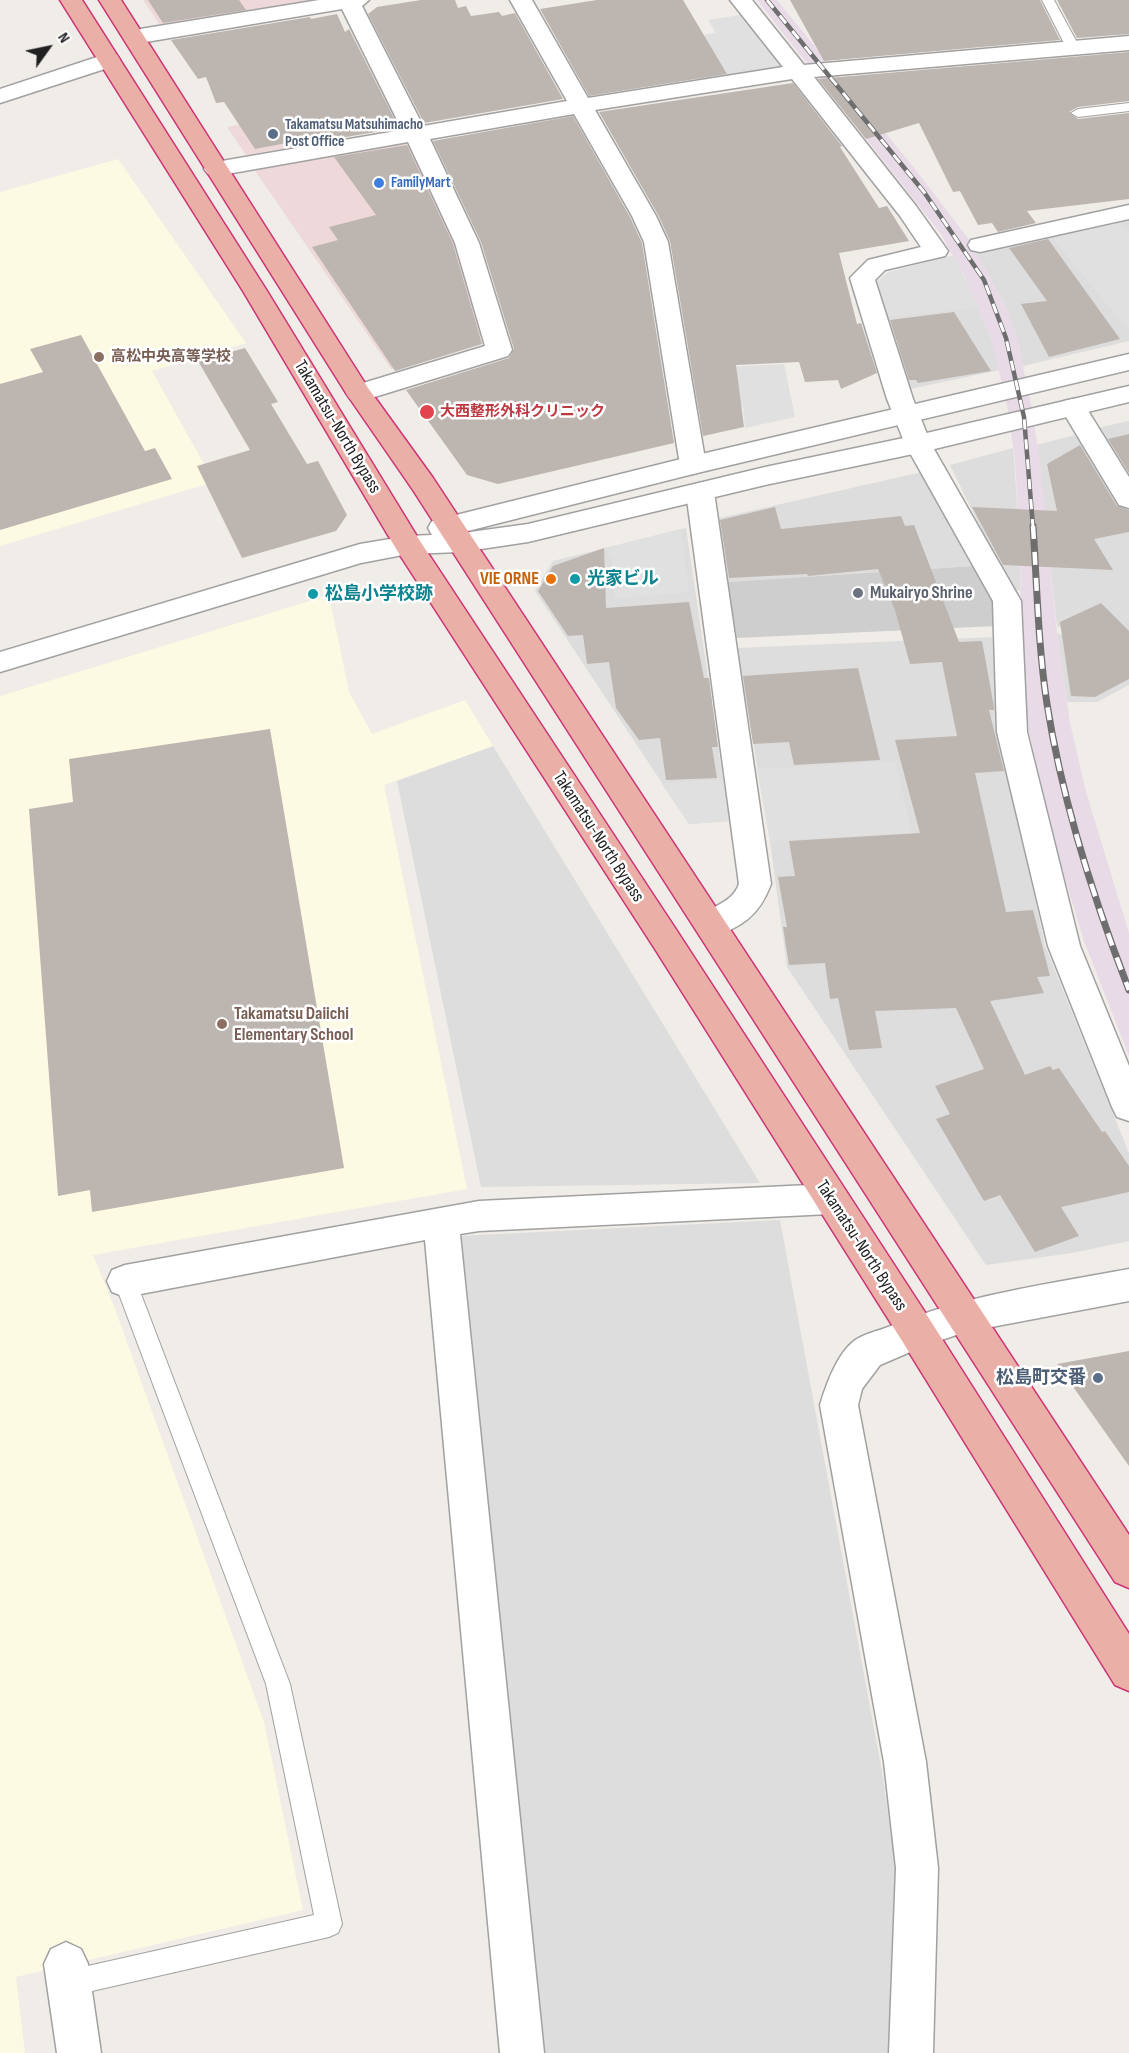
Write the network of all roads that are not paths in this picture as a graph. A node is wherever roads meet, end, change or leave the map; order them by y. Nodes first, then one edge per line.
1 (71, 0) edge
2 (110, 0) edge
3 (351, 0) edge
4 (520, 0) edge
5 (741, 0) edge
6 (1048, 0) edge
7 (134, 37) junction
8 (1129, 43) edge
9 (1073, 48) junction
10 (109, 60) junction
11 (796, 72) junction
12 (0, 96) edge
13 (580, 107) junction
14 (1129, 107) edge
15 (1078, 112) dead end
16 (416, 134) junction
17 (216, 169) junction
18 (1129, 212) edge
19 (980, 245) dead end
20 (1129, 363) edge
21 (359, 393) junction
22 (1129, 394) edge
23 (1073, 407) junction
24 (908, 415) junction
25 (918, 444) junction
26 (697, 479) junction
27 (1129, 499) edge
28 (455, 534) junction
29 (408, 544) junction
30 (0, 662) edge
31 (710, 925) junction
32 (1129, 1107) edge
33 (830, 1199) junction
34 (441, 1222) junction
35 (124, 1281) joint
36 (1129, 1285) edge
37 (965, 1316) junction
38 (917, 1332) junction
39 (1129, 1569) edge
40 (1129, 1671) edge
41 (68, 1974) joint
42 (79, 2053) edge
43 (522, 2053) edge
44 (911, 2053) edge

1 - 10 highway, Takamatsu-North Bypass
2 - 7 highway, Takamatsu-North Bypass
3 - 7 street
3 - 16 street
4 - 13 street
5 - 11 street
6 - 9 lane
7 - 17 highway, Takamatsu-North Bypass
8 - 9 street
9 - 11 street
10 - 12 street
10 - 29 highway, Takamatsu-North Bypass
11 - 13 street
11 - 24 street
13 - 16 street
13 - 26 street
14 - 15 lane
16 - 17 street
16 - 21 street
17 - 21 highway, Takamatsu-North Bypass
18 - 19 street
20 - 24 street
21 - 28 highway, Takamatsu-North Bypass
22 - 23 street
23 - 25 street
23 - 27 street
24 - 25 street
24 - 26 street
25 - 26 street
25 - 32 street
26 - 28 street
26 - 31 street
28 - 29 street
28 - 31 highway, Takamatsu-North Bypass
29 - 30 street
29 - 33 highway, Takamatsu-North Bypass
31 - 37 highway, Takamatsu-North Bypass
33 - 34 street
33 - 38 highway, Takamatsu-North Bypass
34 - 35 street
34 - 43 street
35 - 41 lane
36 - 37 street
37 - 38 street
37 - 39 highway, Takamatsu-North Bypass
38 - 40 highway, Takamatsu-North Bypass
38 - 44 street
41 - 42 street

